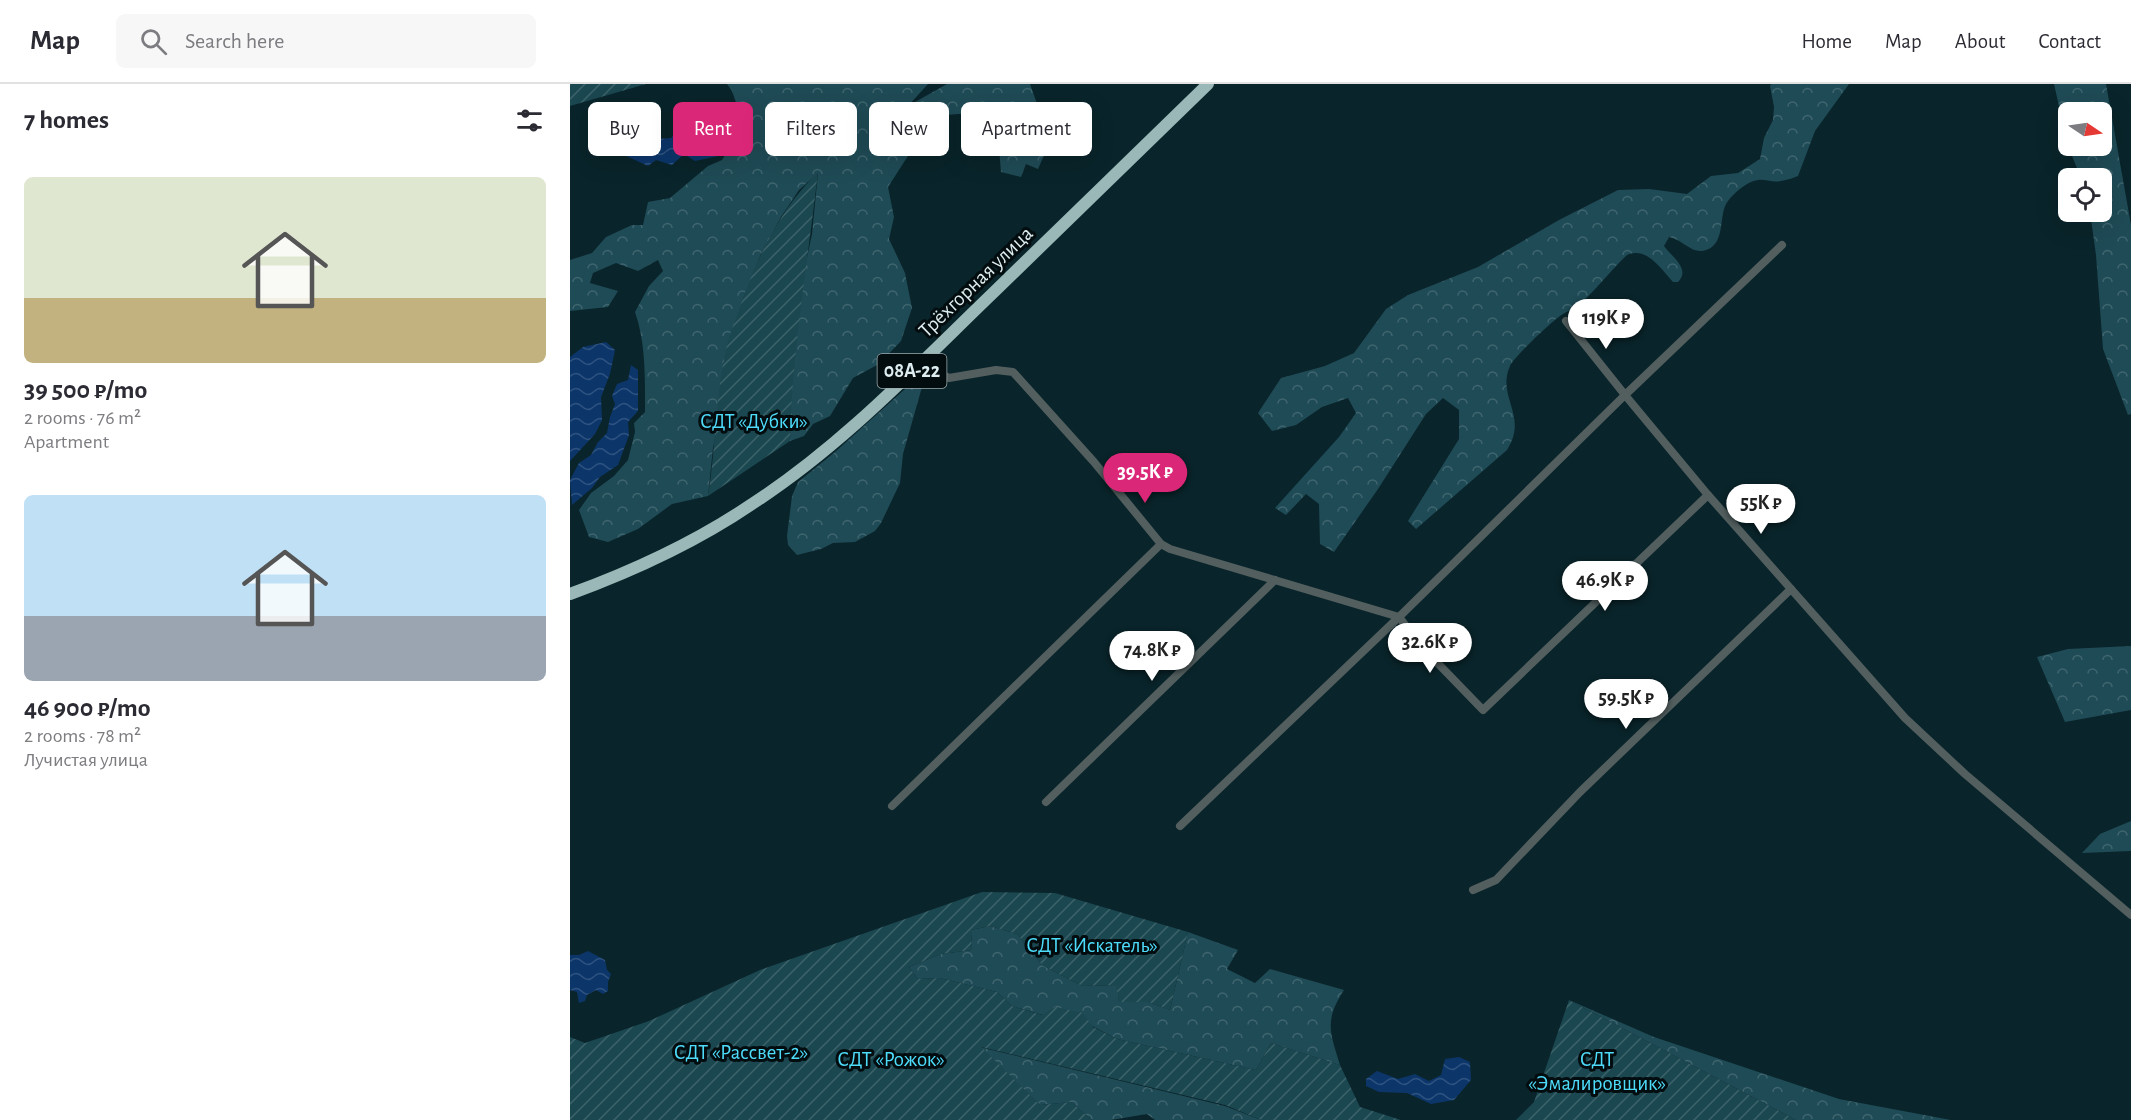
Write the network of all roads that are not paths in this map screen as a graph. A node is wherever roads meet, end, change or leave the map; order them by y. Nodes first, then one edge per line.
1 (1208, 84) edge
2 (1782, 244) dead end
3 (1566, 321) dead end
4 (926, 358) junction
5 (1625, 395) junction
6 (1708, 495) junction
7 (1161, 544) junction
8 (1275, 580) junction
9 (1791, 589) junction
10 (570, 594) edge
11 (1399, 617) junction
12 (1046, 802) dead end
13 (892, 806) dead end
14 (1180, 826) dead end
15 (1473, 890) dead end
16 (2131, 915) edge

1 - 4 highway, Трёхгорная улица / 08А-22
2 - 5 street
3 - 5 street
4 - 7 street
4 - 10 highway, Трёхгорная улица / 08А-22
5 - 6 street
5 - 11 street
6 - 9 street
6 - 11 street
7 - 8 street
7 - 13 street
8 - 11 street
8 - 12 street
9 - 15 street
9 - 16 street
11 - 14 street

